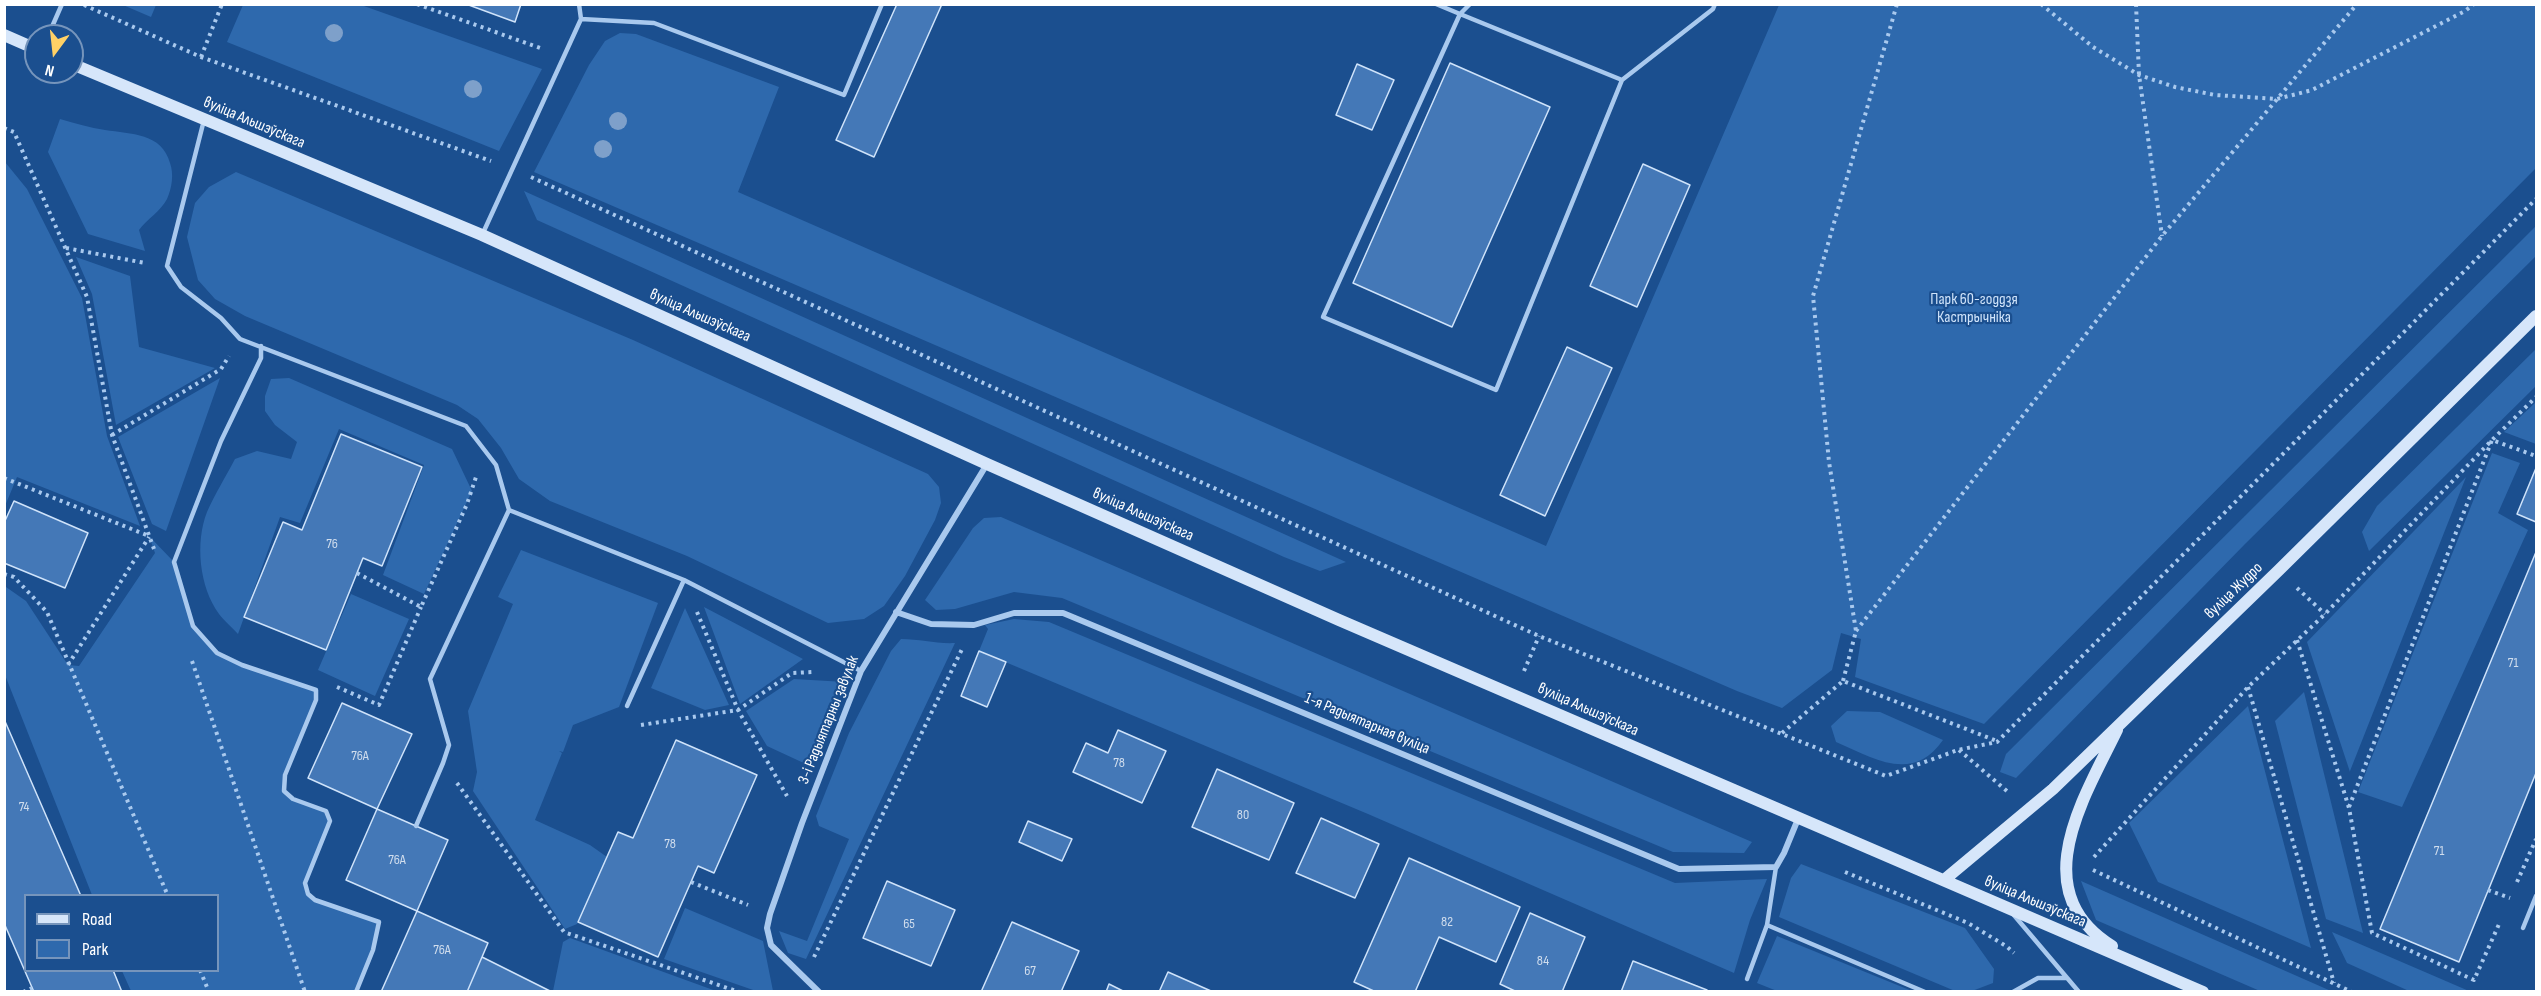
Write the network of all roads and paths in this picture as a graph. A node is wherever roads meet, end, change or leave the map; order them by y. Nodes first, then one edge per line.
1 (63, 4) edge
2 (84, 4) edge
3 (222, 4) edge
4 (417, 4) edge
5 (579, 4) edge
6 (882, 4) edge
7 (1436, 4) edge
8 (1470, 4) edge
9 (1715, 4) edge
10 (1897, 4) edge
11 (2041, 4) edge
12 (2136, 4) edge
13 (2357, 4) edge
14 (2474, 4) edge
15 (1460, 14) junction
16 (581, 19) junction
17 (54, 24) edge
18 (4, 35) edge
19 (24, 44) edge
20 (563, 56) junction
21 (201, 57) junction
22 (84, 69) edge
23 (2139, 75) junction
24 (1622, 80) junction
25 (2277, 99) junction
26 (204, 120) junction
27 (4, 128) edge
28 (511, 168) junction
29 (2536, 199) edge
30 (482, 235) junction
31 (2162, 236) junction
32 (66, 248) junction
33 (167, 266) junction
34 (2536, 316) edge
35 (240, 339) junction
36 (261, 346) junction
37 (2536, 397) edge
38 (112, 435) junction
39 (2492, 440) junction
40 (2536, 456) edge
41 (987, 464) junction
42 (478, 474) dead end
43 (4, 478) edge
44 (509, 510) junction
45 (149, 536) junction
46 (155, 553) dead end
47 (2279, 570) junction
48 (357, 573) dead end
49 (4, 574) edge
50 (684, 580) junction
51 (421, 607) junction
52 (896, 612) junction
53 (2325, 614) junction
54 (974, 625) junction
55 (1856, 631) junction
56 (1539, 636) junction
57 (2296, 640) junction
58 (190, 654) dead end
59 (229, 659) junction
60 (68, 665) junction
61 (861, 671) junction
62 (815, 672) dead end
63 (198, 677) junction
64 (1843, 681) junction
65 (336, 687) dead end
66 (2248, 687) junction
67 (1513, 696) junction
68 (627, 706) dead end
69 (738, 710) junction
70 (2121, 721) junction
71 (641, 724) dead end
72 (1782, 733) junction
73 (1997, 742) junction
74 (443, 763) junction
75 (2349, 808) junction
76 (1798, 819) junction
77 (802, 823) junction
78 (416, 826) dead end
79 (2093, 858) dead end
80 (1776, 867) junction
81 (2086, 867) dead end
82 (1845, 872) dead end
83 (1944, 880) junction
84 (691, 882) dead end
85 (2488, 890) dead end
86 (167, 894) edge
87 (2536, 896) edge
88 (2510, 898) dead end
89 (2010, 910) junction
90 (771, 914) junction
91 (1767, 925) junction
92 (2523, 928) dead end
93 (2142, 965) junction
94 (201, 972) edge
95 (2038, 978) junction
96 (2067, 978) junction
97 (1747, 979) dead end
98 (2474, 980) dead end
99 (810, 982) junction
100 (2334, 984) junction
101 (32, 988) dead end
102 (23, 992) edge
103 (209, 992) edge
104 (305, 992) edge
105 (356, 992) edge
106 (739, 992) edge
107 (819, 992) edge
108 (1925, 992) edge
109 (2013, 992) edge
110 (2079, 992) edge
111 (2203, 992) edge
112 (2352, 992) edge

1 - 17 lane
2 - 21 path
3 - 21 path
4 - 20 path
5 - 16 lane
6 - 16 lane
7 - 15 lane
8 - 15 lane
9 - 24 lane
10 - 55 path
11 - 23 path
12 - 23 path
13 - 25 path
14 - 25 path
15 - 24 lane
15 - 24 lane
16 - 20 lane
18 - 19 main road
20 - 28 lane
21 - 28 path
22 - 26 main road, вуліца Альшэўскага
23 - 25 path
23 - 31 path
25 - 31 path
26 - 30 main road, вуліца Альшэўскага
26 - 33 lane
27 - 32 path
28 - 30 lane
28 - 56 path
29 - 73 path
30 - 41 main road, вуліца Альшэўскага
31 - 55 path
32 - 33 path
32 - 38 path
33 - 35 lane
34 - 47 main road, вуліца Жудро
35 - 36 lane
35 - 38 path
36 - 44 lane
36 - 59 lane
37 - 39 path
38 - 45 path
39 - 40 path
39 - 53 path
39 - 75 path
41 - 52 street, 3-і Радыятарны завулак
41 - 67 main road, вуліца Альшэўскага
42 - 51 path
43 - 45 path
44 - 50 lane
44 - 74 lane
45 - 46 path
45 - 60 path
47 - 53 path
47 - 70 main road, вуліца Жудро
48 - 51 path
49 - 60 path
50 - 61 lane
50 - 68 lane
50 - 69 path
51 - 65 path
52 - 54 street, 1-я Радыятарная вуліца
52 - 61 street, 3-і Радыятарны завулак
53 - 57 path
54 - 80 street, 1-я Радыятарная вуліца
54 - 99 path
55 - 64 path
56 - 67 path
56 - 72 path
57 - 66 path
57 - 75 path
58 - 63 path
59 - 63 path
59 - 105 lane
60 - 86 path
61 - 77 street, 3-і Радыятарны завулак
62 - 69 path
63 - 104 path
64 - 72 path
64 - 73 path
66 - 79 path
66 - 100 path
67 - 76 main road, вуліца Альшэўскага
69 - 71 path
69 - 77 path
70 - 83 main road, вуліца Жудро
70 - 93 main road
72 - 73 path
74 - 78 lane
74 - 106 path
75 - 98 path
76 - 80 street
76 - 83 main road, вуліца Альшэўскага
77 - 90 street, 3-і Радыятарны завулак
80 - 91 lane
81 - 100 path
82 - 95 path
83 - 89 main road, вуліца Альшэўскага
84 - 90 path
85 - 88 path
87 - 92 lane
89 - 93 main road, вуліца Альшэўскага
89 - 96 lane
90 - 99 street, 3-і Радыятарны завулак
91 - 97 lane
91 - 108 lane
93 - 111 main road, вуліца Альшэўскага
94 - 103 path
95 - 96 lane
95 - 109 lane
96 - 110 lane
99 - 107 street, 3-і Радыятарны завулак
100 - 112 path
101 - 102 path

